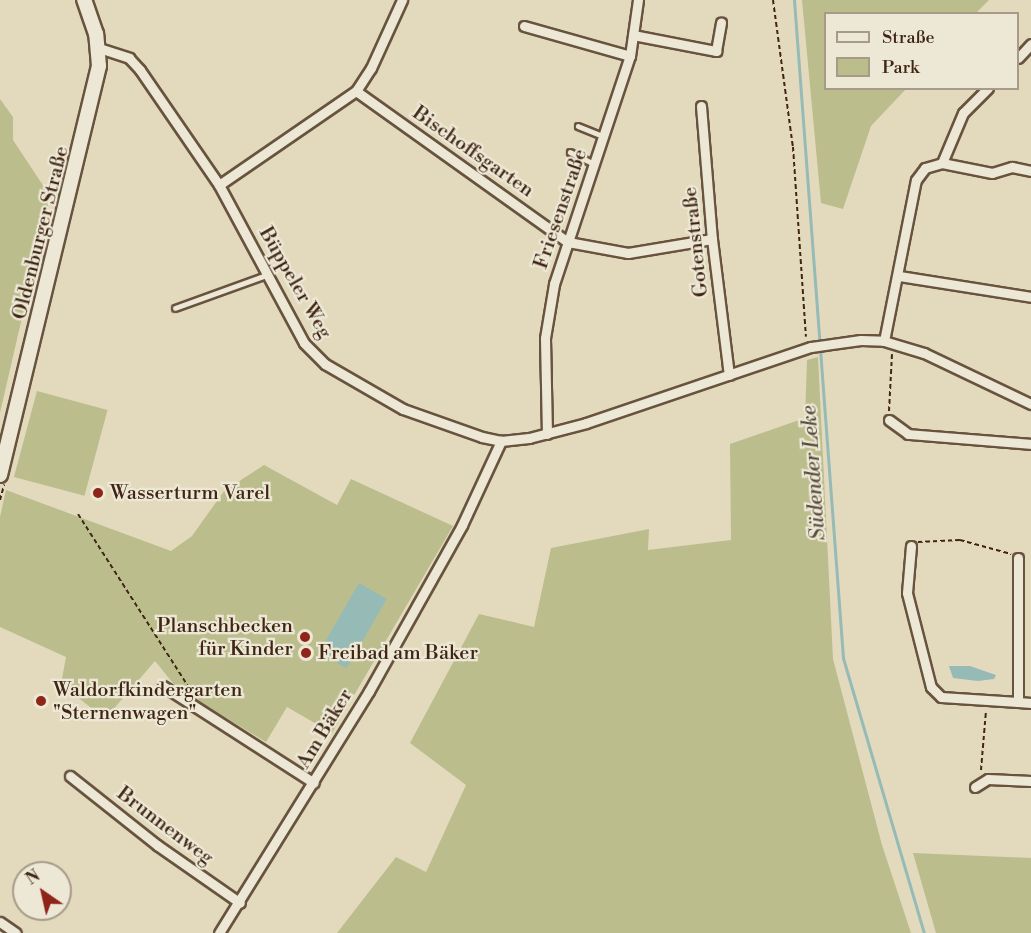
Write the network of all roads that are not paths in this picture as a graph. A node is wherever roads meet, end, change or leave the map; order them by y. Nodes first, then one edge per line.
1 (84, 0) edge
2 (402, 0) edge
3 (638, 0) edge
4 (721, 22) dead end
5 (524, 26) dead end
6 (633, 35) junction
7 (1031, 44) edge
8 (99, 48) junction
9 (630, 56) junction
10 (1019, 56) edge
11 (986, 90) edge
12 (356, 91) junction
13 (701, 106) dead end
14 (578, 126) dead end
15 (606, 137) junction
16 (570, 152) dead end
17 (942, 163) junction
18 (596, 164) junction
19 (1031, 171) edge
20 (219, 185) junction
21 (712, 239) junction
22 (568, 242) junction
23 (266, 275) junction
24 (899, 276) junction
25 (1031, 297) edge
26 (175, 308) dead end
27 (888, 342) junction
28 (729, 375) junction
29 (1031, 404) edge
30 (889, 420) road end
31 (546, 434) junction
32 (501, 441) junction
33 (1031, 444) edge
34 (0, 475) edge
35 (911, 546) road end
36 (1018, 558) road end
37 (163, 686) dead end
38 (1018, 702) junction
39 (1031, 703) edge
40 (70, 776) dead end
41 (1031, 781) edge
42 (314, 783) junction
43 (975, 787) road end
44 (240, 903) junction
45 (0, 922) edge
46 (16, 933) edge
47 (219, 933) edge

1 - 8 main road, Oldenburger Straße
2 - 12 street
3 - 6 street, Friesenstraße
4 - 6 street
5 - 9 street
6 - 9 street, Friesenstraße
7 - 10 street
8 - 20 street, Büppeler Weg
8 - 34 main road, Oldenburger Straße
9 - 15 street, Friesenstraße
11 - 17 street
12 - 20 street
12 - 22 street, Bischoffsgarten
13 - 21 street, Gotenstraße
14 - 15 lane
15 - 18 street, Friesenstraße
16 - 18 lane
17 - 19 street
17 - 24 street
18 - 22 street, Friesenstraße
20 - 23 street, Büppeler Weg
21 - 22 street, Bischoffsgarten
21 - 28 street, Gotenstraße
22 - 31 street, Friesenstraße
23 - 26 lane
23 - 32 street, Büppeler Weg
24 - 25 street
24 - 27 street
27 - 28 street, Büppeler Weg
27 - 29 street
28 - 31 street, Büppeler Weg
30 - 33 street
31 - 32 street, Büppeler Weg
32 - 42 street, Am Bäker
35 - 38 street
36 - 38 street
37 - 42 street
38 - 39 street
40 - 44 street, Brunnenweg
41 - 43 street
42 - 44 street, Am Bäker
44 - 47 street, Am Bäker
45 - 46 street

